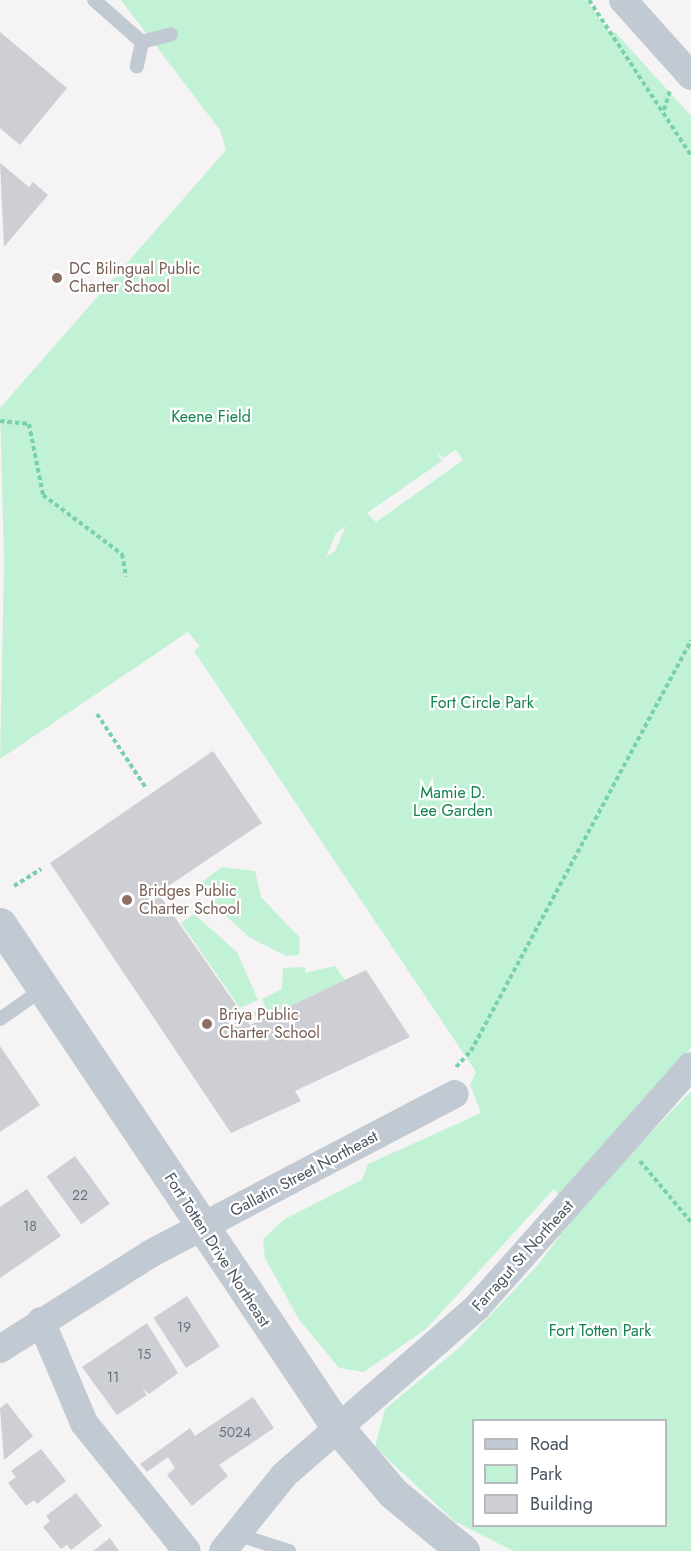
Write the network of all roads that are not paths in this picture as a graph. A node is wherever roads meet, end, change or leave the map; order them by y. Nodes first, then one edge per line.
1 (94, 0) edge
2 (623, 0) edge
3 (171, 34) dead end
4 (142, 42) junction
5 (137, 66) dead end
6 (680, 83) edge
7 (0, 924) edge
8 (43, 989) junction
9 (0, 1019) edge
10 (691, 1066) edge
11 (455, 1094) dead end
12 (202, 1228) junction
13 (41, 1321) junction
14 (0, 1349) edge
15 (338, 1428) junction
16 (229, 1543) edge
17 (187, 1551) edge
18 (289, 1551) edge
19 (463, 1551) edge

1 - 4 lane
2 - 6 street
3 - 4 lane
4 - 5 lane
7 - 8 street, Fort Totten Drive Northeast
8 - 9 lane
8 - 12 street, Fort Totten Drive Northeast
10 - 15 street, Farragut St Northeast
11 - 12 street, Gallatin Street Northeast
12 - 13 street, Gallatin Street Northeast
12 - 15 street, Fort Totten Drive Northeast
13 - 14 street, Gallatin Street Northeast
13 - 17 street
15 - 16 street, Farragut St Northeast
15 - 19 street, Fort Totten Drive Northeast
16 - 18 lane

